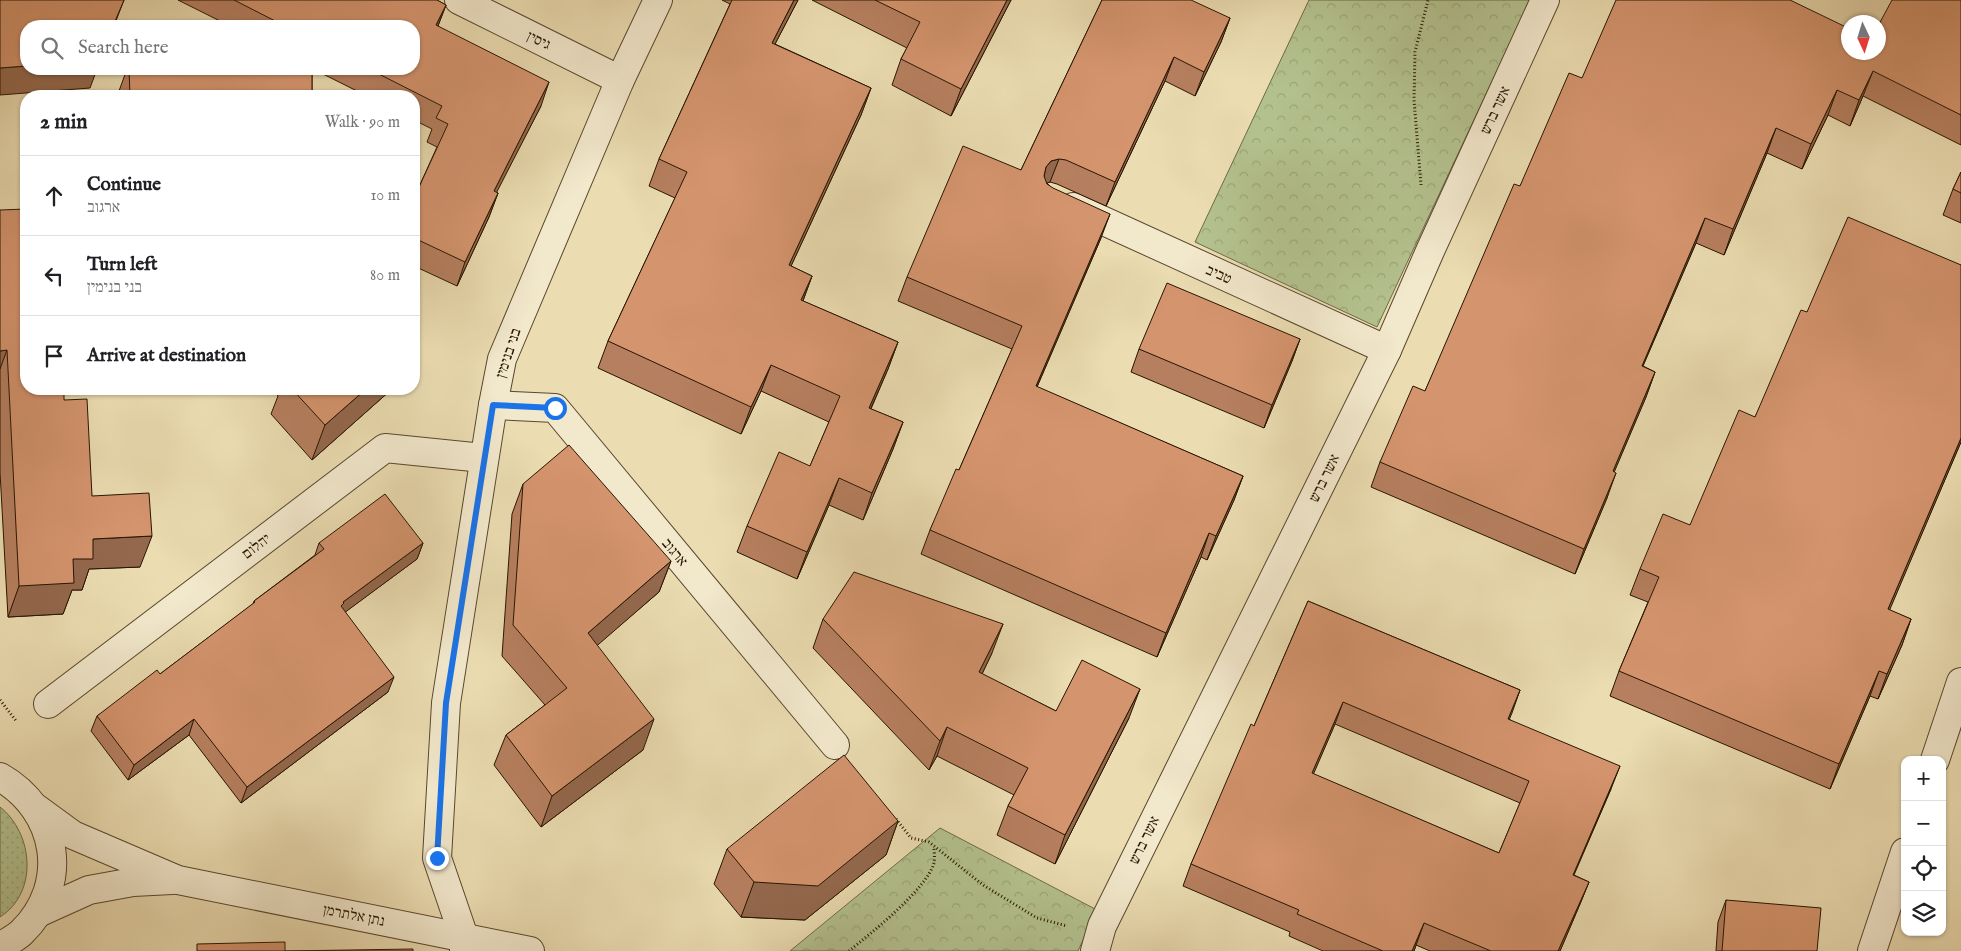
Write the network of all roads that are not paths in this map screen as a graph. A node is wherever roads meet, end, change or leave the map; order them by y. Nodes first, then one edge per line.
1 (459, 0) edge
2 (658, 0) edge
3 (1545, 0) edge
4 (620, 80) junction
5 (1051, 198) edge
6 (1387, 350) junction
7 (493, 405) junction
8 (483, 458) junction
9 (1961, 682) edge
10 (48, 704) dead end
11 (836, 744) dead end
12 (1936, 756) edge
13 (5, 776) edge
14 (36, 808) junction
15 (1901, 864) edge
16 (178, 880) junction
17 (18, 936) edge
18 (1098, 938) edge
19 (464, 944) edge
20 (530, 951) edge
21 (1872, 951) edge

1 - 4 street, גיסין
2 - 4 street, בני בנימין
3 - 6 street, אשר ברש
4 - 7 street, בני בנימין
5 - 6 street, טביב
6 - 18 street, אשר ברש
7 - 8 street, בני בנימין
7 - 11 street, ארגוב
8 - 10 street, יהלום
8 - 19 street, בני בנימין
9 - 12 street
13 - 14 street
14 - 16 street, נתן אלתרמן
14 - 17 street
15 - 21 street
16 - 17 street, נתן אלתרמן
16 - 19 street, נתן אלתרמן
19 - 20 street, נתן אלתרמן

